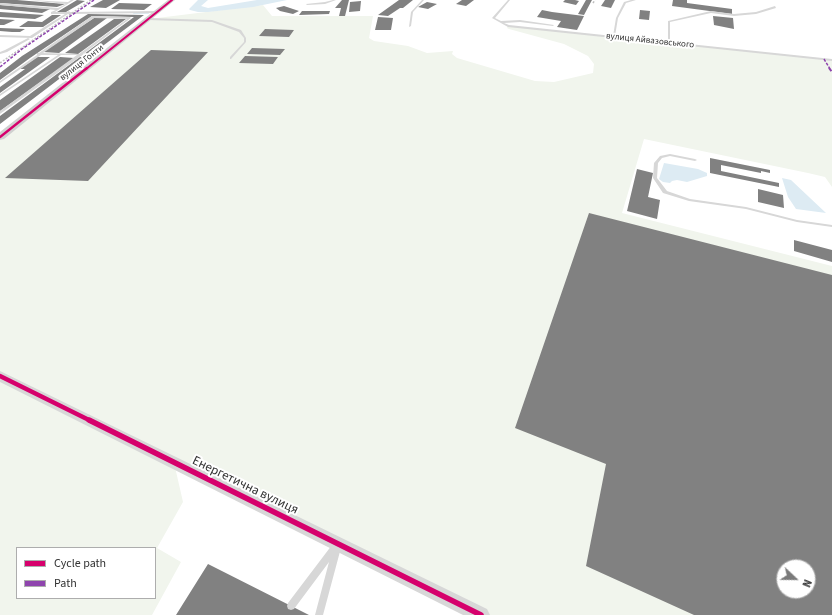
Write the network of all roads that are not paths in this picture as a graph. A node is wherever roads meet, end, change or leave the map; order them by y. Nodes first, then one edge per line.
1 (30, 0) edge
2 (73, 0) edge
3 (172, 0) edge
4 (335, 0) edge
5 (423, 0) edge
6 (509, 0) edge
7 (635, 0) edge
8 (68, 3) junction
9 (0, 4) edge
10 (307, 4) dead end
11 (776, 7) dead end
12 (58, 9) junction
13 (69, 12) junction
14 (157, 12) junction
15 (149, 19) junction
16 (501, 22) junction
17 (553, 25) dead end
18 (410, 26) dead end
19 (0, 36) edge
20 (31, 37) junction
21 (614, 37) junction
22 (669, 43) junction
23 (0, 53) edge
24 (38, 54) junction
25 (60, 55) junction
26 (80, 55) junction
27 (104, 55) junction
28 (231, 58) dead end
29 (832, 60) edge
30 (0, 82) edge
31 (0, 95) edge
32 (0, 113) edge
33 (0, 137) edge
34 (694, 160) dead end
35 (832, 226) edge
36 (0, 376) edge
37 (338, 544) junction
38 (291, 606) dead end
39 (319, 615) edge
40 (481, 615) edge

1 - 8 lane
2 - 8 lane
3 - 14 street, вулиця Гонти
4 - 10 lane
5 - 18 lane
6 - 16 lane
7 - 21 lane
8 - 12 lane
9 - 12 lane
11 - 22 lane
12 - 13 lane
13 - 14 lane
13 - 20 lane
14 - 15 street, вулиця Гонти
15 - 27 street, вулиця Гонти
15 - 28 lane
16 - 17 lane
16 - 21 lane, вулиця Айвазовського
19 - 20 lane
20 - 23 lane
21 - 22 lane, вулиця Айвазовського
22 - 29 lane, вулиця Айвазовського
24 - 25 lane
24 - 26 lane
24 - 30 lane
25 - 26 lane
25 - 31 lane
26 - 27 lane
26 - 32 lane
27 - 33 street, вулиця Гонти
34 - 35 lane
36 - 37 street, Енергетична вулиця
37 - 38 lane
37 - 39 lane
37 - 40 street, Енергетична вулиця

